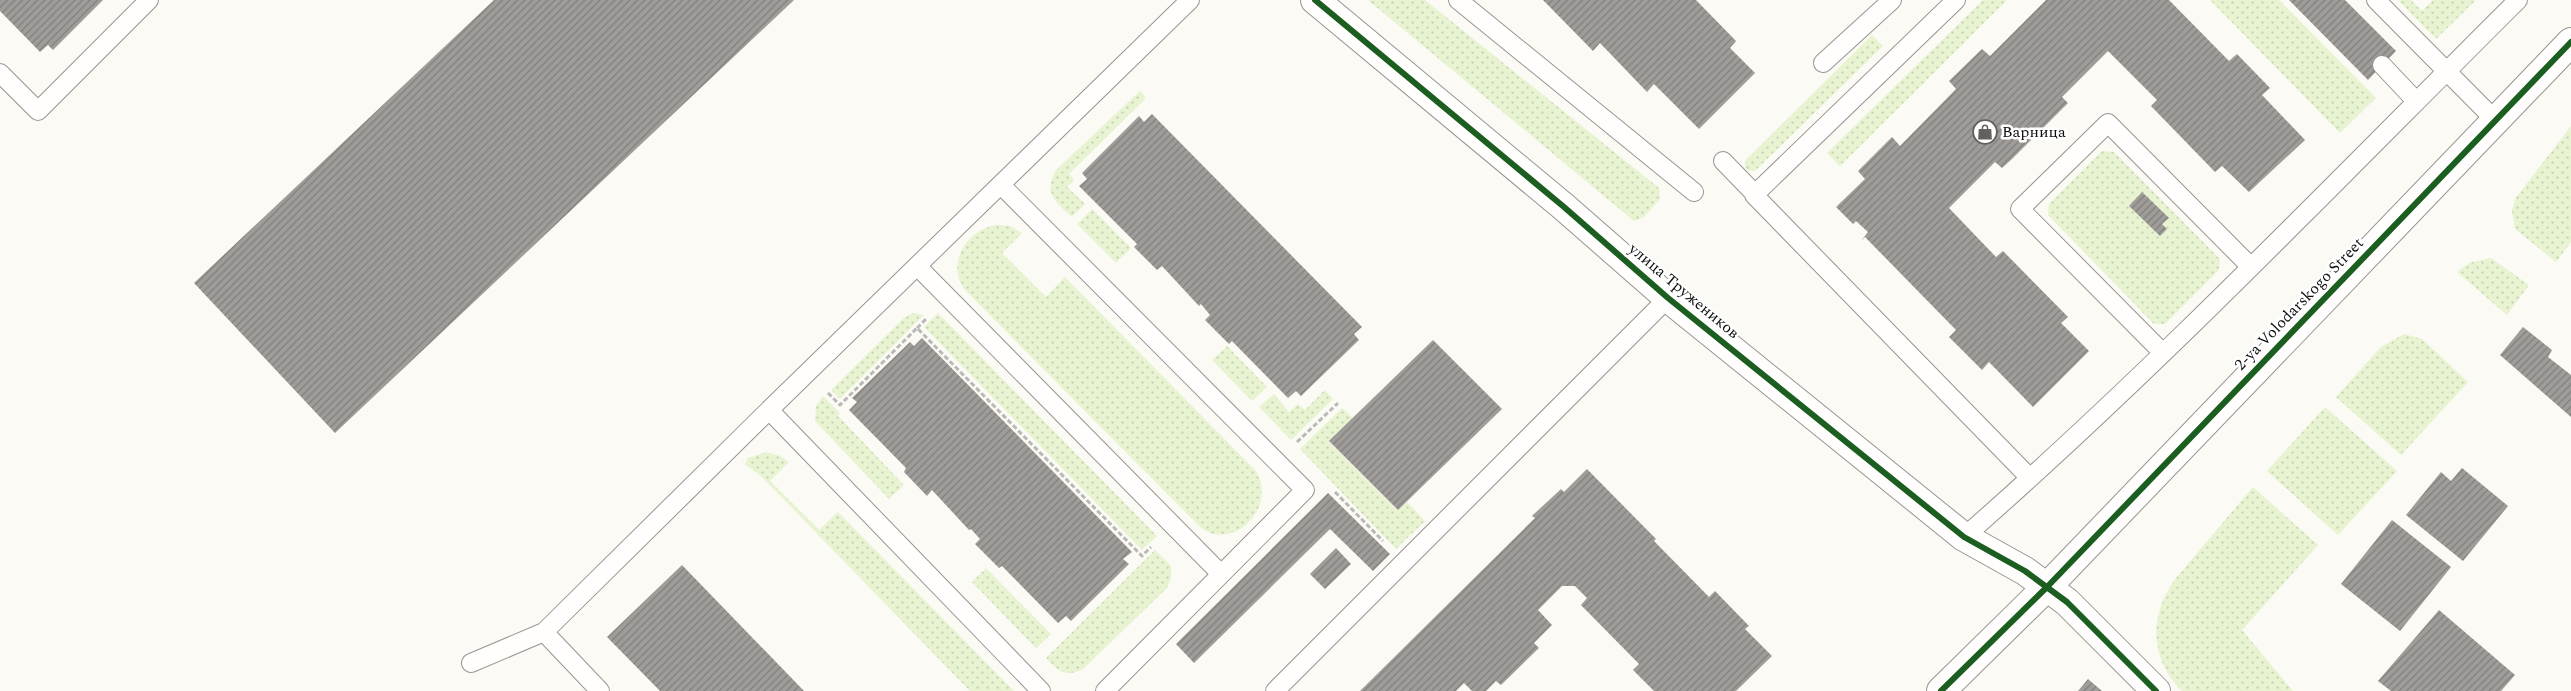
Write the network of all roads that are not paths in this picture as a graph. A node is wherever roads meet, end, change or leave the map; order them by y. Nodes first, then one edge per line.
1 (149, 0) edge
2 (1190, 0) edge
3 (1315, 0) edge
4 (1458, 0) edge
5 (1892, 0) edge
6 (1956, 0) edge
7 (2376, 0) edge
8 (2518, 0) edge
9 (2571, 42) edge
10 (1823, 63) dead end
11 (2382, 65) dead end
12 (2446, 72) junction
13 (0, 73) edge
14 (2416, 101) junction
15 (2495, 120) junction
16 (1723, 161) dead end
17 (1001, 185) junction
18 (1694, 192) dead end
19 (1755, 194) junction
20 (917, 266) junction
21 (2250, 266) junction
22 (1668, 298) junction
23 (2162, 353) junction
24 (769, 410) junction
25 (2030, 478) junction
26 (1964, 538) junction
27 (1221, 574) junction
28 (2048, 586) junction
29 (544, 632) junction
30 (471, 664) dead end
31 (600, 691) edge
32 (1041, 691) edge
33 (1105, 691) edge
34 (1275, 691) edge
35 (1941, 691) edge
36 (2156, 691) edge

1 - 13 lane
2 - 17 lane
3 - 22 street, улица Тружеников
4 - 18 lane
5 - 10 lane
6 - 19 lane
7 - 12 lane
8 - 12 lane
9 - 15 street, 2-ya Volodarskogo Street
11 - 14 lane
12 - 14 lane
12 - 15 lane
14 - 21 lane
15 - 28 street, 2-ya Volodarskogo Street
16 - 19 lane
17 - 20 lane
17 - 27 lane
19 - 25 lane
20 - 24 lane
20 - 27 lane
21 - 23 lane
21 - 23 lane
22 - 26 street, улица Тружеников
22 - 34 lane
23 - 25 lane
24 - 29 lane
24 - 32 lane
25 - 26 lane
26 - 28 street, улица Тружеников
27 - 33 lane
28 - 35 street, 2-ya Volodarskogo Street
28 - 36 street, улица Тружеников
29 - 30 lane
29 - 31 lane

